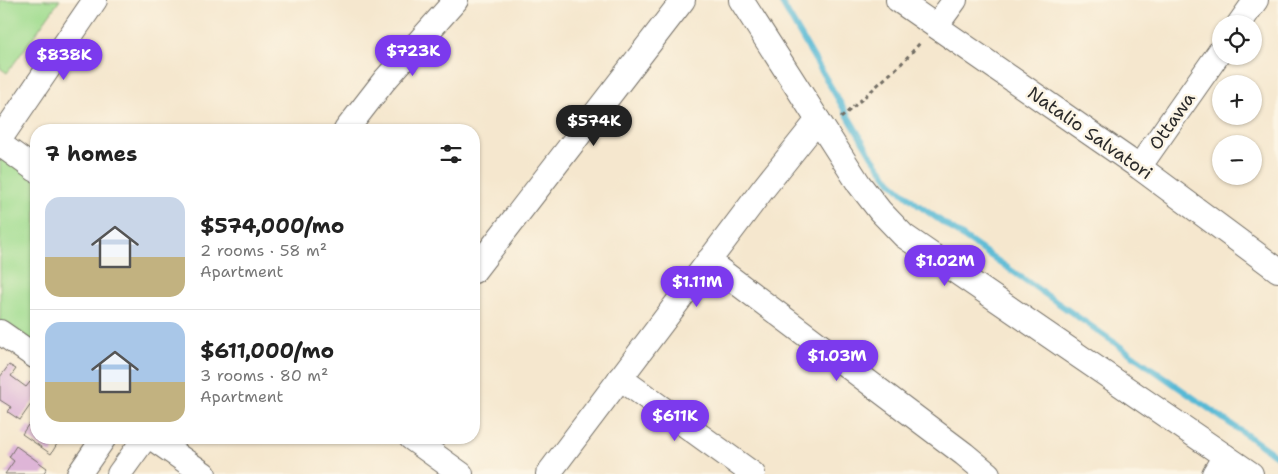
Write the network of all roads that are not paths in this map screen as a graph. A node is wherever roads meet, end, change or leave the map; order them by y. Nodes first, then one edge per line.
1 (95, 0) edge
2 (456, 0) edge
3 (683, 0) edge
4 (741, 0) edge
5 (898, 0) edge
6 (955, 0) edge
7 (1256, 0) edge
8 (1246, 15) edge
9 (936, 26) junction
10 (1212, 63) edge
11 (828, 121) junction
12 (351, 124) edge
13 (0, 139) edge
14 (0, 144) edge
15 (30, 166) edge
16 (1140, 167) junction
17 (708, 260) junction
18 (480, 263) edge
19 (1278, 270) edge
20 (0, 332) edge
21 (30, 353) edge
22 (620, 378) junction
23 (100, 444) edge
24 (141, 444) edge
25 (161, 444) edge
26 (419, 444) edge
27 (1220, 465) edge
28 (79, 474) edge
29 (119, 474) edge
30 (204, 474) edge
31 (461, 474) edge
32 (548, 474) edge
33 (753, 474) edge
34 (988, 474) edge
35 (1251, 474) edge

1 - 13 street
2 - 12 street
3 - 18 street
4 - 11 street
5 - 9 street, Natalio Salvatori
6 - 9 street
7 - 8 street
9 - 16 street, Natalio Salvatori
10 - 16 street, Ottawa
11 - 17 street
11 - 27 street
14 - 15 street
16 - 19 street, Natalio Salvatori
17 - 22 street
17 - 34 street
20 - 21 street
22 - 32 street
22 - 33 street
23 - 28 street
24 - 29 street
25 - 30 street
26 - 31 street
27 - 35 street

